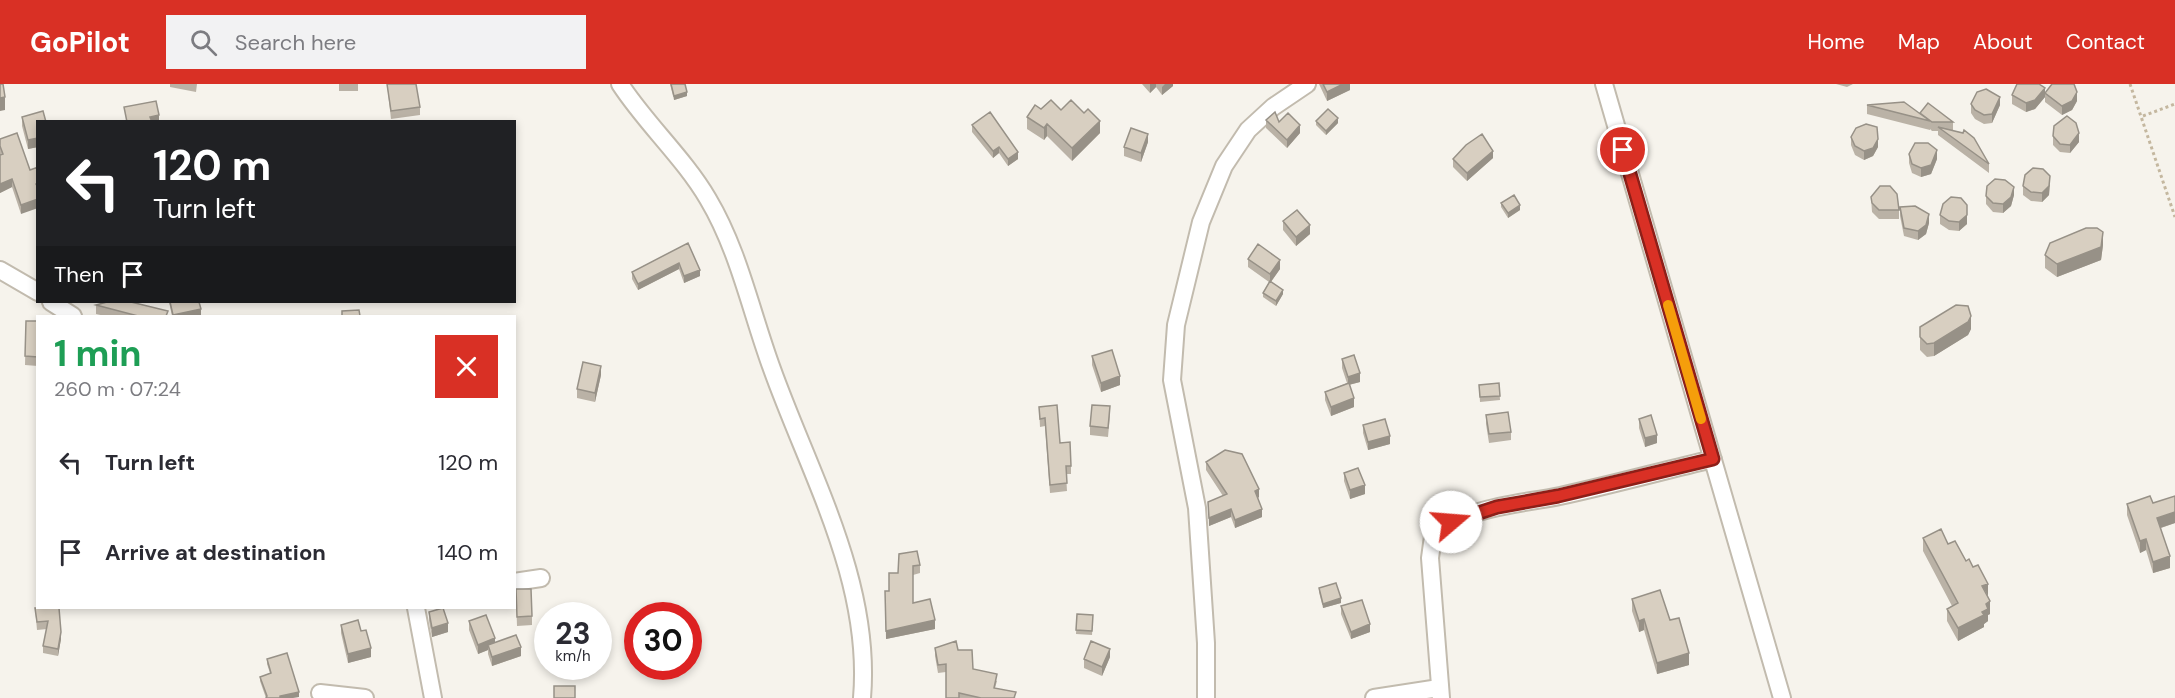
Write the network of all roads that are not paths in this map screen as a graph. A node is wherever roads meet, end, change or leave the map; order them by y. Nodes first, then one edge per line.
1 (620, 84) edge
2 (1307, 84) edge
3 (1604, 84) edge
4 (0, 270) edge
5 (36, 291) edge
6 (53, 303) edge
7 (71, 315) edge
8 (1713, 459) junction
9 (541, 578) dead end
10 (516, 582) edge
11 (416, 609) edge
12 (320, 693) dead end
13 (1440, 693) edge
14 (365, 698) edge
15 (433, 698) edge
16 (862, 698) edge
17 (1206, 698) edge
18 (1374, 698) edge
19 (1782, 698) edge

1 - 16 street
2 - 17 street
3 - 8 street
4 - 5 street
6 - 7 street
8 - 13 street
8 - 19 street
9 - 10 street
11 - 15 street
12 - 14 street
13 - 18 street

